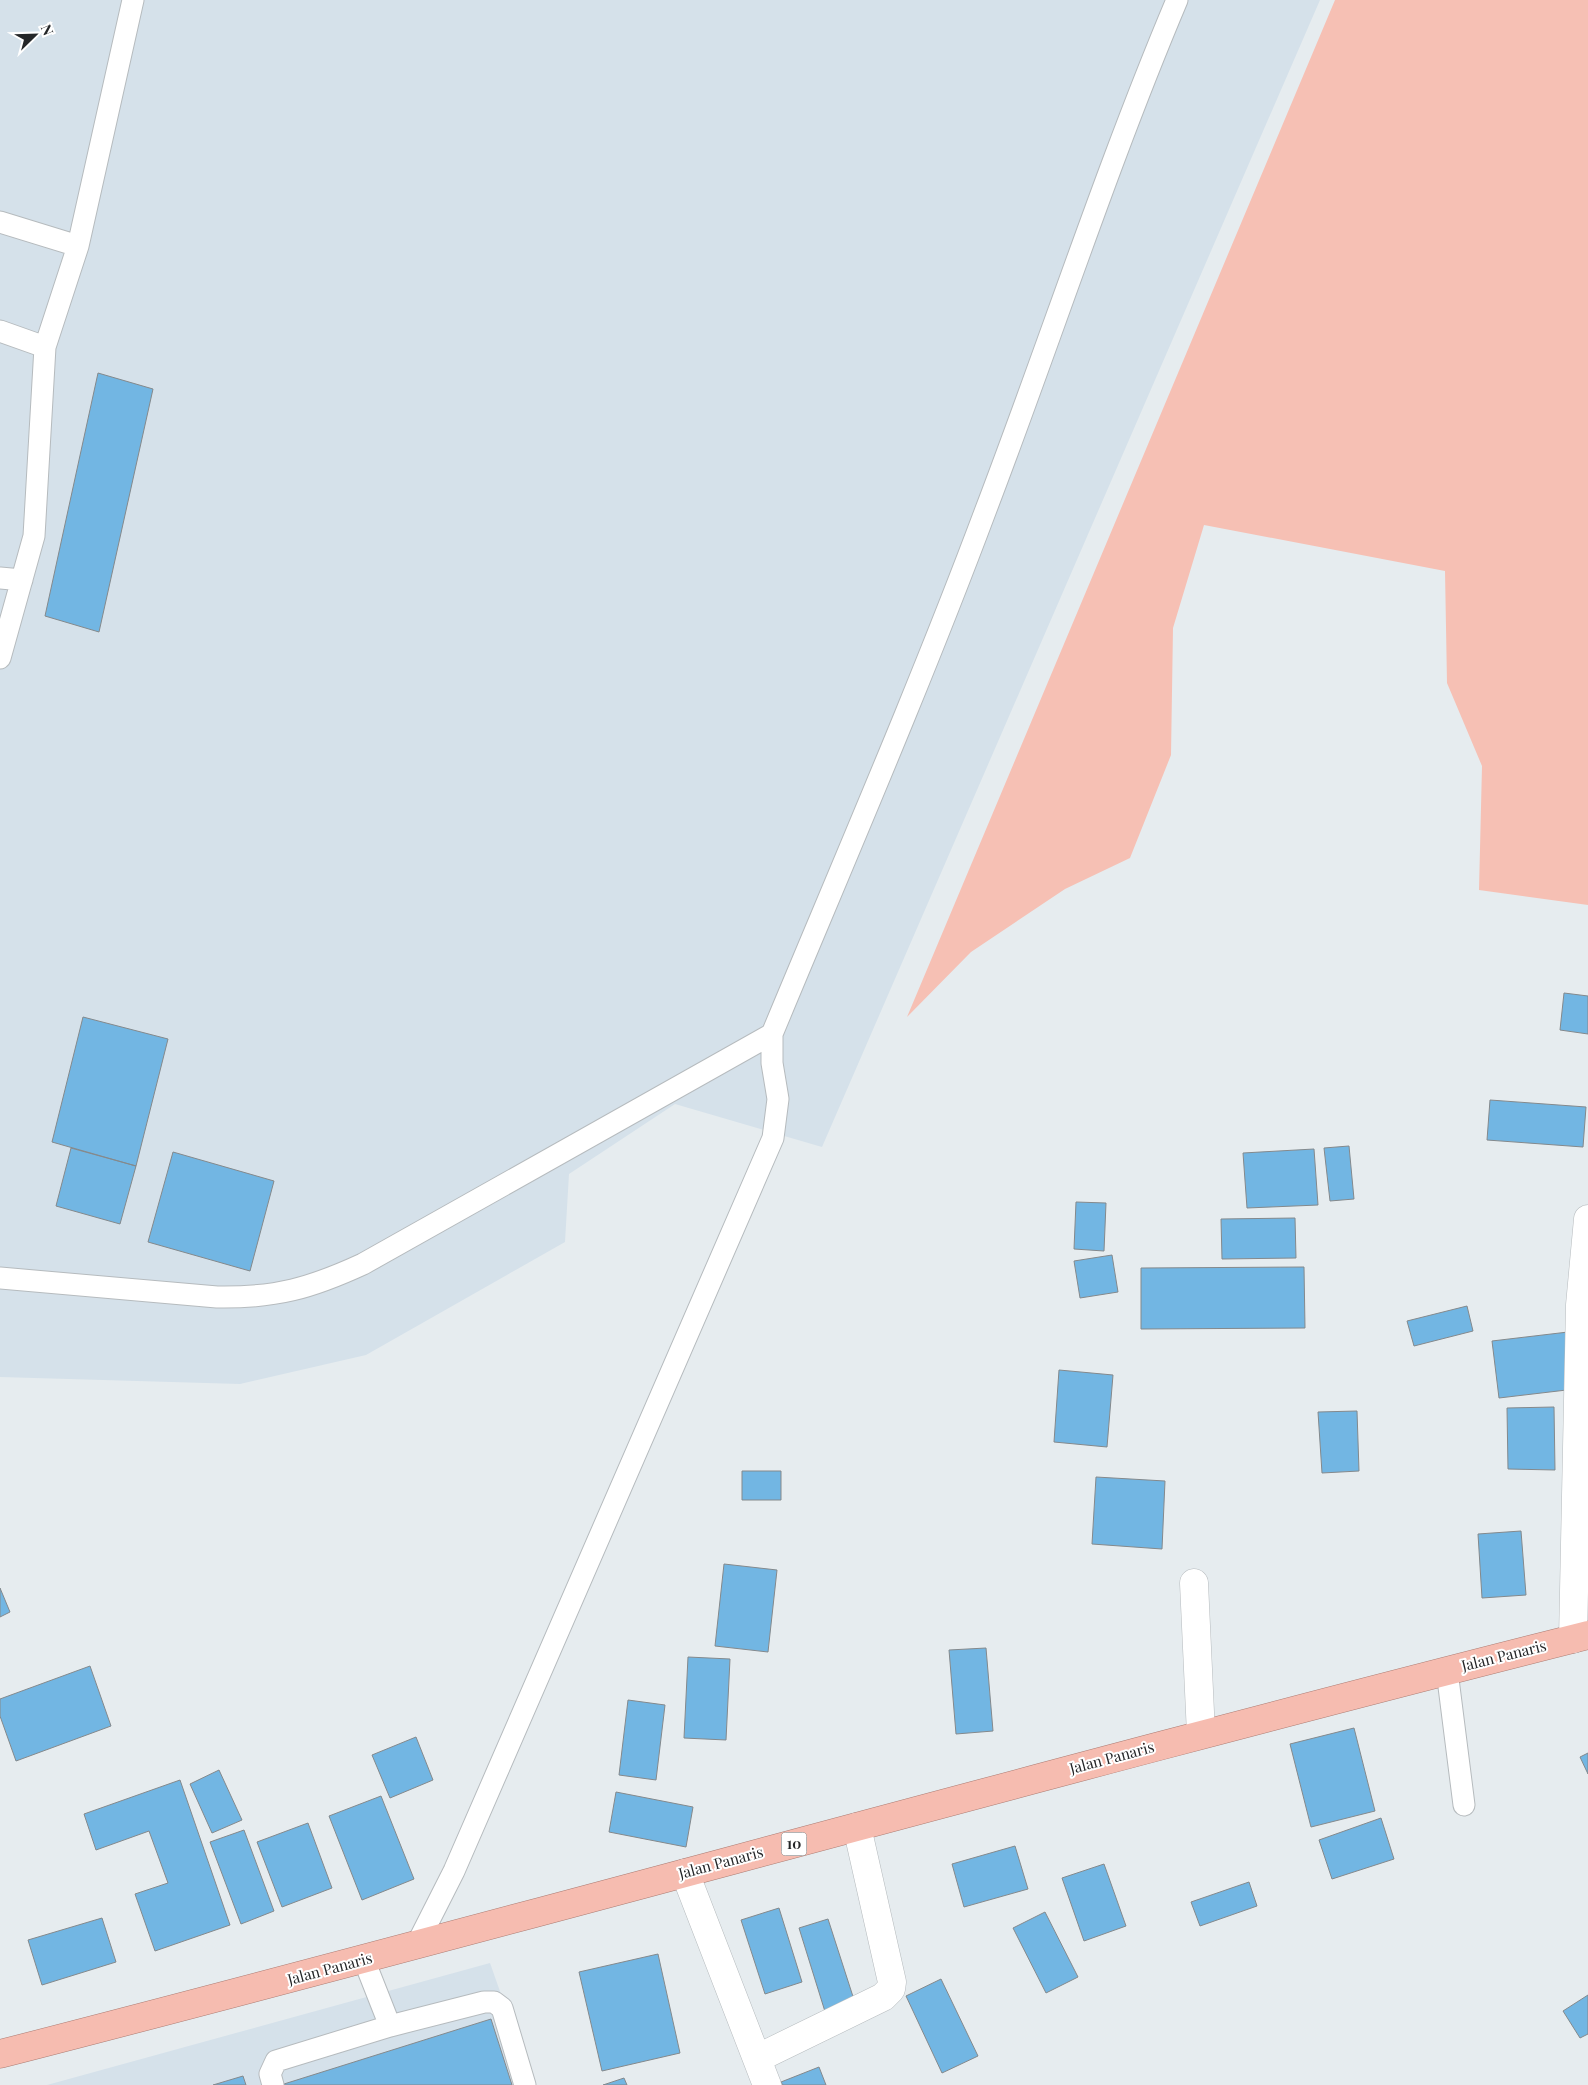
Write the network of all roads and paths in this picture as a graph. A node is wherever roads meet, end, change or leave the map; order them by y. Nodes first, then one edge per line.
1 (133, 0) edge
2 (1177, 0) edge
3 (0, 222) edge
4 (78, 246) junction
5 (0, 332) edge
6 (45, 347) junction
7 (0, 578) edge
8 (22, 580) junction
9 (0, 658) edge
10 (772, 1034) junction
11 (1588, 1219) edge
12 (0, 1278) edge
13 (1194, 1582) dead end
14 (1580, 1637) edge
15 (1447, 1671) junction
16 (1201, 1734) junction
17 (1464, 1805) dead end
18 (857, 1827) junction
19 (685, 1873) junction
20 (416, 1946) junction
21 (364, 1960) junction
22 (390, 2026) junction
23 (0, 2054) edge
24 (758, 2058) junction
25 (273, 2085) edge
26 (525, 2085) edge
27 (767, 2085) edge

1 - 4 lane
2 - 10 lane
3 - 4 lane
4 - 6 lane
5 - 6 lane
6 - 8 lane
7 - 8 lane
8 - 9 lane
10 - 12 lane
10 - 20 lane
11 - 14 street
13 - 16 street
14 - 15 highway, Jalan Panaris / 10
15 - 16 highway, Jalan Panaris / 10
15 - 17 lane
16 - 18 highway, Jalan Panaris / 10
18 - 19 highway, Jalan Panaris / 10
18 - 24 street
19 - 20 highway, Jalan Panaris / 10
19 - 24 street
20 - 21 highway, Jalan Panaris / 10
21 - 22 lane
21 - 23 highway, Jalan Panaris / 10
22 - 25 lane
22 - 26 lane
24 - 27 street

